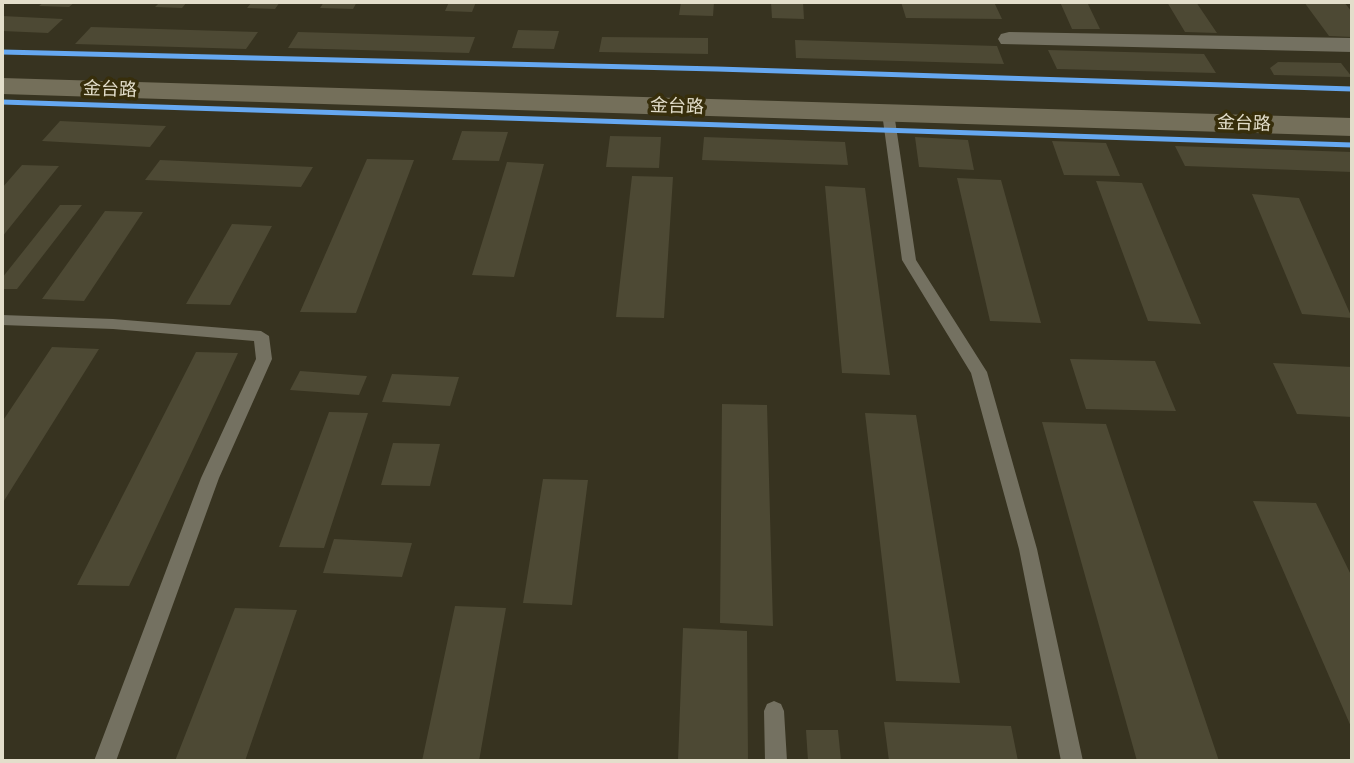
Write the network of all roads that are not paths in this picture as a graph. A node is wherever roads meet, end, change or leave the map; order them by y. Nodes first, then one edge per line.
1 (1009, 39) dead end
2 (1352, 45) edge
3 (2, 70) edge
4 (2, 86) edge
5 (1352, 108) edge
6 (888, 113) junction
7 (1352, 127) edge
8 (2, 320) edge
9 (774, 711) dead end
10 (105, 761) edge
11 (776, 761) edge
12 (1072, 761) edge

1 - 2 street
3 - 5 main road, 金台路
4 - 6 main road, 金台路
6 - 7 main road, 金台路
6 - 12 lane
8 - 10 lane
9 - 11 lane

